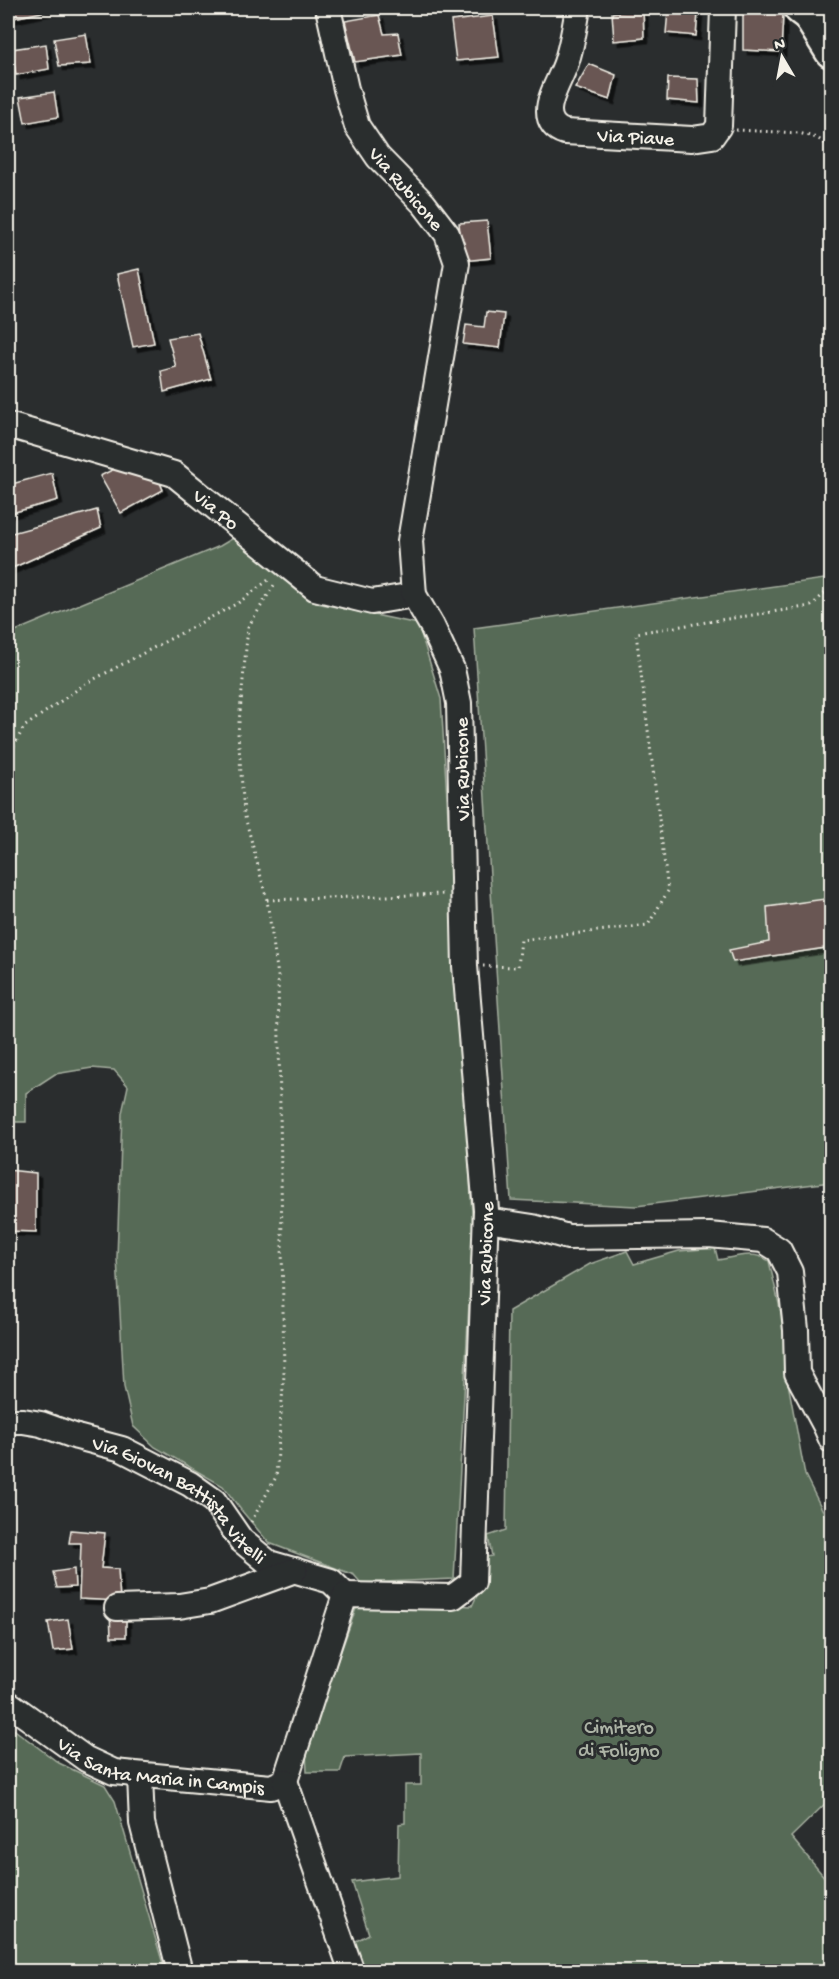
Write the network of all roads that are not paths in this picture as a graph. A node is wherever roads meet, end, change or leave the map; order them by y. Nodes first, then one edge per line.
1 (328, 8) edge
2 (578, 8) edge
3 (723, 8) edge
4 (801, 8) edge
5 (820, 8) edge
6 (831, 45) edge
7 (831, 51) edge
8 (8, 425) edge
9 (414, 595) junction
10 (486, 1220) junction
11 (8, 1421) edge
12 (831, 1442) edge
13 (295, 1570) junction
14 (345, 1595) junction
15 (117, 1608) dead end
16 (8, 1703) edge
17 (114, 1772) junction
18 (140, 1776) junction
19 (285, 1781) junction
20 (142, 1823) junction
21 (180, 1971) edge
22 (352, 1971) edge

1 - 9 street, Via Rubicone
2 - 3 street, Via Piave
4 - 7 highway
5 - 6 highway
8 - 9 street, Via Po
9 - 10 street, Via Rubicone
10 - 12 street
10 - 14 street, Via Rubicone
11 - 13 street, Via Giovan Battista Vitelli
13 - 14 street, Via Giovan Battista Vitelli
13 - 15 street
14 - 19 street, Via Santa Maria in Campis
16 - 17 street, Via Santa Maria in Campis
17 - 18 street, Via Santa Maria in Campis
17 - 20 street
18 - 19 street, Via Santa Maria in Campis
18 - 20 street
19 - 22 street
20 - 21 street

